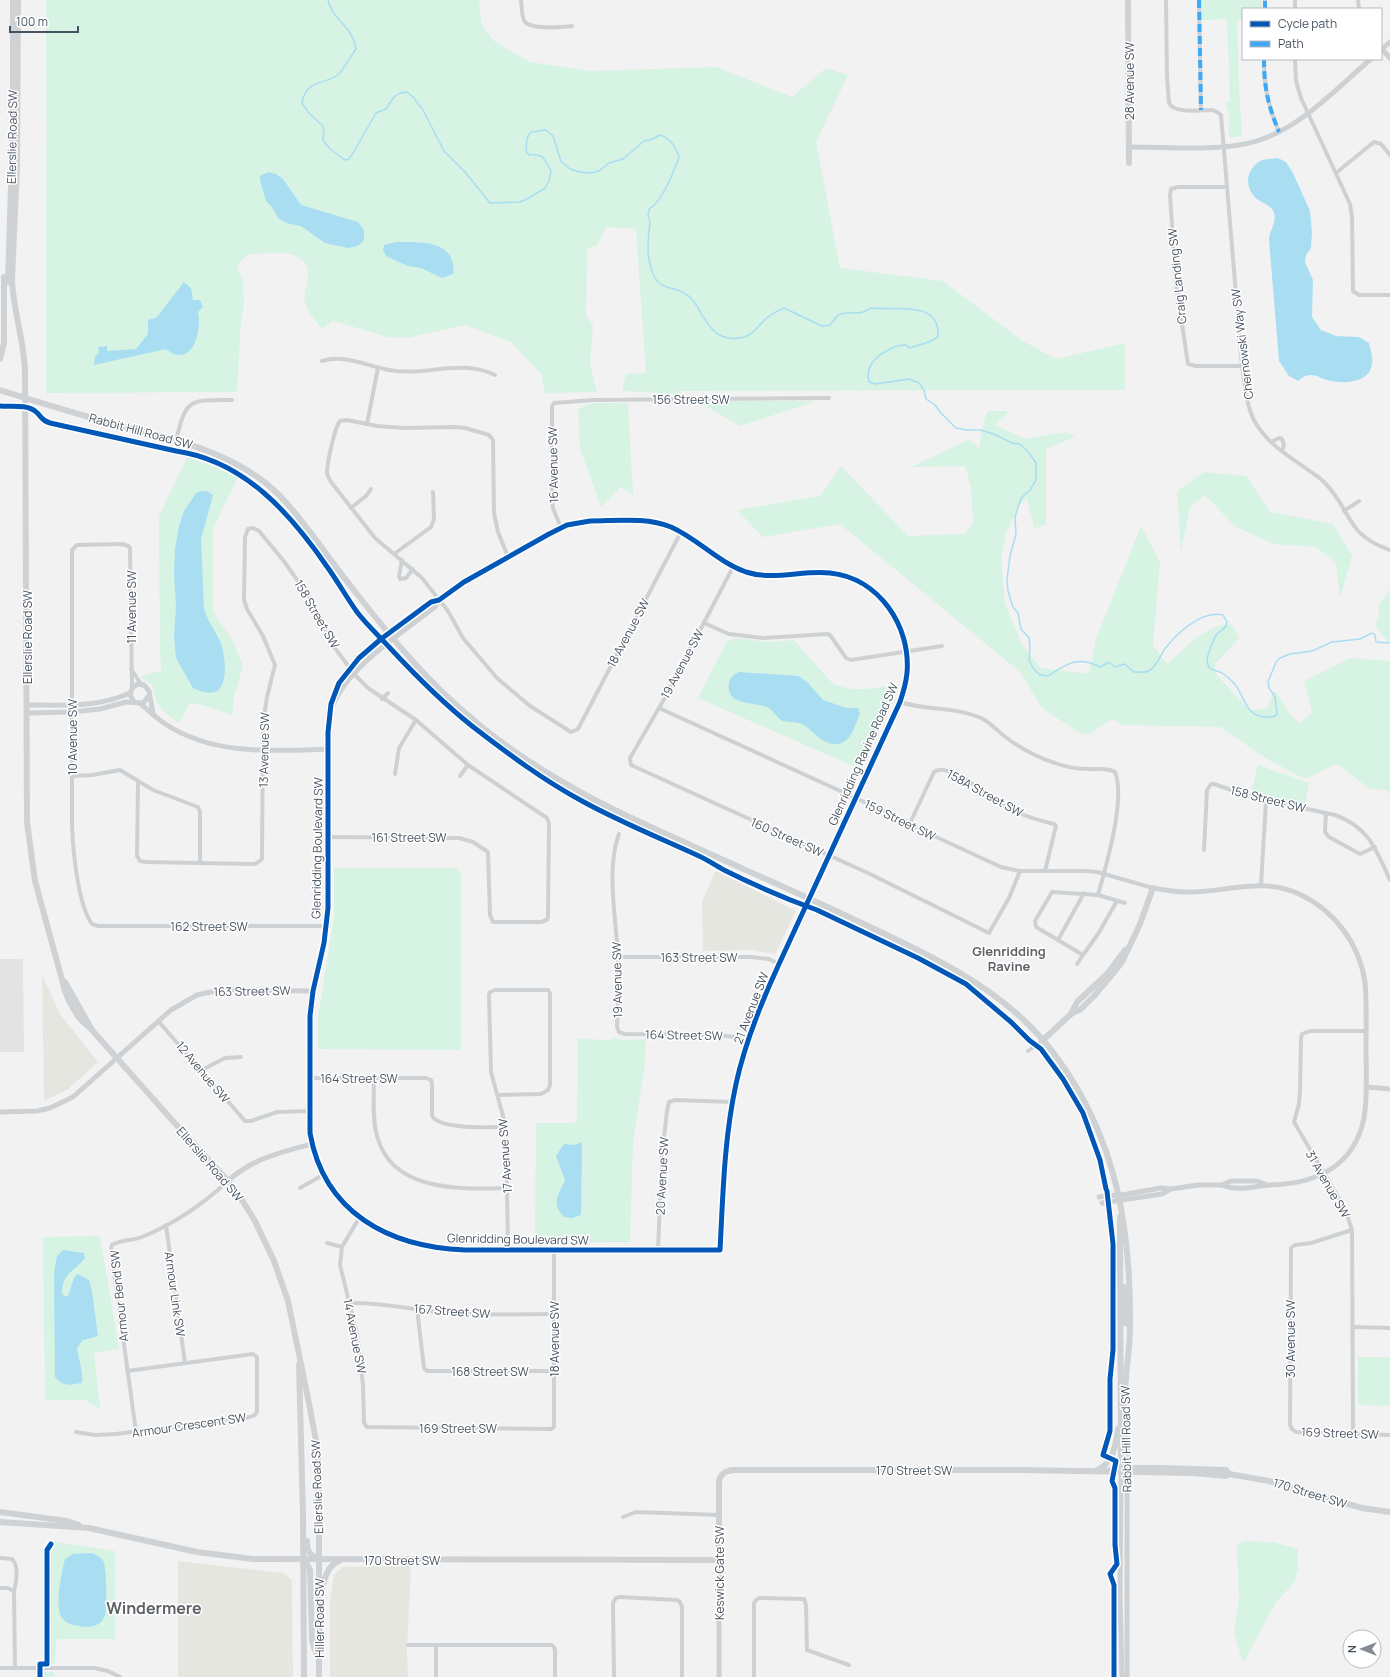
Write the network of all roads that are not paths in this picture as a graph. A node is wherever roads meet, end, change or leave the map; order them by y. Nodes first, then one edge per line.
1 (13, 0) edge
2 (18, 0) edge
3 (521, 0) edge
4 (1128, 0) edge
5 (1166, 0) edge
6 (1198, 0) edge
7 (572, 26) dead end
8 (1390, 42) edge
9 (1382, 48) edge
10 (1382, 50) edge
11 (1390, 58) edge
12 (1264, 60) edge
13 (1295, 60) edge
14 (1370, 60) edge
15 (1201, 110) junction
16 (1308, 113) junction
17 (1279, 132) junction
18 (1223, 146) junction
19 (1129, 147) junction
20 (1390, 155) edge
21 (1129, 163) dead end
22 (1336, 173) junction
23 (1226, 187) junction
24 (9, 238) junction
25 (1390, 295) edge
26 (12, 296) junction
27 (0, 359) edge
28 (322, 361) dead end
29 (1242, 366) junction
30 (378, 368) junction
31 (495, 375) dead end
32 (0, 389) edge
33 (26, 398) junction
34 (829, 398) dead end
35 (232, 400) dead end
36 (554, 402) joint
37 (367, 424) junction
38 (176, 441) junction
39 (1271, 442) junction
40 (1282, 450) junction
41 (371, 489) dead end
42 (433, 492) dead end
43 (1359, 501) dead end
44 (351, 508) junction
45 (1344, 510) junction
46 (253, 528) joint
47 (561, 528) junction
48 (681, 532) junction
49 (128, 546) joint
50 (1390, 550) edge
51 (394, 554) junction
52 (508, 557) junction
53 (402, 560) junction
54 (733, 567) junction
55 (413, 569) junction
56 (439, 600) junction
57 (704, 623) junction
58 (389, 633) junction
59 (394, 639) junction
60 (942, 646) dead end
61 (906, 652) junction
62 (350, 668) junction
63 (132, 669) junction
64 (354, 674) junction
65 (141, 684) junction
66 (131, 690) junction
67 (388, 693) dead end
68 (149, 696) junction
69 (382, 699) junction
70 (137, 702) junction
71 (900, 702) junction
72 (27, 705) junction
73 (72, 705) junction
74 (659, 708) junction
75 (72, 712) junction
76 (27, 713) junction
77 (153, 714) junction
78 (329, 719) junction
79 (416, 720) junction
80 (328, 749) junction
81 (263, 750) junction
82 (630, 761) joint
83 (468, 766) junction
84 (395, 774) dead end
85 (72, 776) junction
86 (460, 776) dead end
87 (138, 782) junction
88 (855, 798) junction
89 (1266, 800) junction
90 (1326, 813) junction
91 (910, 823) junction
92 (619, 834) dead end
93 (328, 837) junction
94 (1375, 847) junction
95 (1204, 850) dead end
96 (829, 855) junction
97 (200, 863) junction
98 (1020, 871) junction
99 (1046, 871) junction
100 (1103, 875) junction
101 (1390, 880) edge
102 (1261, 885) junction
103 (1153, 888) junction
104 (1084, 893) junction
105 (1098, 895) junction
106 (809, 898) junction
107 (1117, 901) junction
108 (1126, 903) dead end
109 (491, 919) joint
110 (92, 924) joint
111 (326, 926) junction
112 (1058, 940) junction
113 (1083, 955) junction
114 (618, 957) junction
115 (779, 964) junction
116 (1077, 964) dead end
117 (313, 991) junction
118 (159, 1022) junction
119 (1366, 1031) junction
120 (620, 1032) joint
121 (748, 1039) junction
122 (1043, 1040) junction
123 (1028, 1051) dead end
124 (241, 1057) dead end
125 (118, 1058) junction
126 (202, 1070) junction
127 (310, 1078) junction
128 (374, 1078) junction
129 (1366, 1087) junction
130 (1390, 1089) edge
131 (498, 1095) junction
132 (732, 1102) junction
133 (310, 1111) junction
134 (0, 1112) edge
135 (506, 1127) junction
136 (312, 1144) junction
137 (1324, 1174) junction
138 (324, 1175) junction
139 (228, 1181) junction
140 (300, 1188) dead end
141 (508, 1188) junction
142 (1171, 1189) junction
143 (1118, 1194) junction
144 (1099, 1197) dead end
145 (1120, 1202) junction
146 (1102, 1203) dead end
147 (359, 1218) junction
148 (166, 1225) junction
149 (1352, 1230) junction
150 (327, 1243) dead end
151 (342, 1247) junction
152 (508, 1250) junction
153 (554, 1250) junction
154 (658, 1250) junction
155 (720, 1250) joint
156 (1120, 1264) junction
157 (349, 1303) junction
158 (417, 1309) junction
159 (554, 1314) junction
160 (1130, 1326) junction
161 (1353, 1327) junction
162 (1390, 1328) edge
163 (298, 1344) junction
164 (184, 1363) junction
165 (127, 1371) junction
166 (554, 1371) junction
167 (1120, 1403) junction
168 (365, 1426) joint
169 (552, 1428) joint
170 (1292, 1429) joint
171 (76, 1432) dead end
172 (136, 1432) junction
173 (1353, 1434) junction
174 (1390, 1435) edge
175 (302, 1457) junction
176 (726, 1471) joint
177 (1124, 1471) junction
178 (1093, 1472) junction
179 (0, 1512) edge
180 (1390, 1512) edge
181 (719, 1515) junction
182 (623, 1517) dead end
183 (0, 1522) edge
184 (88, 1528) junction
185 (0, 1558) edge
186 (303, 1560) junction
187 (319, 1560) junction
188 (344, 1560) junction
189 (719, 1560) junction
190 (0, 1588) edge
191 (14, 1591) junction
192 (319, 1603) junction
193 (408, 1645) dead end
194 (436, 1645) junction
195 (319, 1658) junction
196 (849, 1665) dead end
197 (0, 1668) edge
198 (15, 1668) junction
199 (120, 1677) edge
200 (304, 1677) edge
201 (319, 1677) edge
202 (436, 1677) edge
203 (555, 1677) edge
204 (614, 1677) edge
205 (682, 1677) edge
206 (719, 1677) edge
207 (754, 1677) edge
208 (1122, 1677) edge
209 (1127, 1677) edge

1 - 24 main road, Ellerslie Road SW
2 - 26 main road, Ellerslie Road SW
3 - 7 street
4 - 19 main road, 28 Avenue SW
5 - 15 street, Chernowski Way SW
6 - 15 street
8 - 9 street
10 - 11 street
12 - 17 street
13 - 16 street
14 - 16 street
15 - 18 street, Chernowski Way SW
16 - 17 street
16 - 22 street
17 - 18 street
18 - 19 street
18 - 23 street, Chernowski Way SW
19 - 21 main road, 28 Avenue SW
20 - 22 street
22 - 25 street
23 - 29 street, Chernowski Way SW
23 - 29 street, Craig Landing SW
24 - 26 main road, Ellerslie Road SW
24 - 27 main road
26 - 33 main road, Ellerslie Road SW
28 - 30 street
29 - 39 street, Chernowski Way SW
30 - 31 street
30 - 37 street
32 - 33 main road, Rabbit Hill Road SW
33 - 38 main road, Rabbit Hill Road SW
33 - 72 main road, Ellerslie Road SW
34 - 36 street, 156 Street SW
35 - 38 street
36 - 47 street, 16 Avenue SW
37 - 44 street
37 - 52 street
38 - 58 main road, Rabbit Hill Road SW
39 - 40 street, Chernowski Way SW
39 - 40 street
40 - 45 street, Chernowski Way SW
41 - 44 street
42 - 51 street
43 - 45 street
44 - 51 street
45 - 50 street, Chernowski Way SW
46 - 62 street, 158 Street SW
46 - 81 street, 13 Avenue SW
47 - 48 street, Glenridding Ravine Road SW
47 - 52 street, Glenridding Ravine Road SW
48 - 54 street, Glenridding Ravine Road SW
48 - 56 street, 18 Avenue SW
49 - 63 street, 11 Avenue SW
49 - 73 street, 10 Avenue SW
51 - 53 street
52 - 56 street, Glenridding Ravine Road SW
53 - 55 street
53 - 55 street
54 - 57 street, 19 Avenue SW
54 - 61 street, Glenridding Ravine Road SW
55 - 56 street
56 - 58 street, Glenridding Boulevard SW
56 - 59 street, Glenridding Boulevard SW
57 - 61 street
57 - 74 street, 19 Avenue SW
58 - 59 main road, Rabbit Hill Road SW
58 - 62 street, Glenridding Boulevard SW
59 - 64 street, Glenridding Boulevard SW
59 - 106 main road, Rabbit Hill Road SW
60 - 61 street
61 - 71 street, Glenridding Ravine Road SW
62 - 64 street, 158 Street SW
62 - 78 street, Glenridding Boulevard SW
63 - 65 street
63 - 66 street, 11 Avenue SW
64 - 69 street, 158 Street SW
64 - 78 street, Glenridding Boulevard SW
65 - 66 street
65 - 68 street
66 - 70 street
66 - 73 street
67 - 69 street
68 - 70 street
68 - 77 street
69 - 79 street, 158 Street SW
70 - 75 street
70 - 77 street
71 - 88 street, Glenridding Ravine Road SW
71 - 100 street
72 - 73 street
72 - 76 main road, Ellerslie Road SW
73 - 75 street, 10 Avenue SW
74 - 82 street, 19 Avenue SW
74 - 88 street, 159 Street SW
75 - 76 street
75 - 85 street, 10 Avenue SW
76 - 125 main road, Ellerslie Road SW
77 - 81 street
78 - 80 street, Glenridding Boulevard SW
79 - 83 street, 158 Street SW
79 - 84 street
80 - 81 street
80 - 93 street, Glenridding Boulevard SW
81 - 97 street, 13 Avenue SW
82 - 96 street, 160 Street SW
83 - 86 street
83 - 109 street, 158 Street SW
85 - 87 street
85 - 110 street, 10 Avenue SW
87 - 97 street
87 - 97 street
88 - 91 street, 159 Street SW
88 - 96 street, Glenridding Ravine Road SW
89 - 90 street, 158 Street SW
89 - 95 street, 158 Street SW
89 - 102 street
90 - 94 street, 158 Street SW
90 - 94 street
91 - 98 street, 159 Street SW
91 - 99 street, 158A Street SW
92 - 114 street, 19 Avenue SW
93 - 109 street, 161 Street SW
93 - 111 street, Glenridding Boulevard SW
94 - 101 street, 158 Street SW
96 - 98 street, 160 Street SW
96 - 106 street, Glenridding Ravine Road SW
98 - 99 street, 159 Street SW
99 - 100 street, 159 Street SW
100 - 103 street, 159 Street SW
100 - 105 street
102 - 103 street
102 - 119 street
103 - 122 main road
104 - 105 street
104 - 112 street
104 - 112 street
105 - 107 street
106 - 115 street, 21 Avenue SW
106 - 122 main road, Rabbit Hill Road SW
107 - 108 street
107 - 113 street
110 - 111 street, 162 Street SW
111 - 117 street, Glenridding Boulevard SW
112 - 113 street
113 - 116 street
114 - 115 street, 163 Street SW
114 - 120 street, 19 Avenue SW
115 - 121 street, 21 Avenue SW
117 - 118 street, 163 Street SW
117 - 127 street, Glenridding Boulevard SW
118 - 125 street, 163 Street SW
118 - 126 street, 12 Avenue SW
119 - 129 street
119 - 137 street, 31 Avenue SW
120 - 121 street, 164 Street SW
121 - 132 street, 21 Avenue SW
122 - 123 street
122 - 143 main road, Rabbit Hill Road SW
124 - 126 street
125 - 134 street, 163 Street SW
125 - 139 main road, Ellerslie Road SW
126 - 133 street, 12 Avenue SW
127 - 128 street, 164 Street SW
127 - 133 street, Glenridding Boulevard SW
128 - 135 street, 164 Street SW
128 - 141 street
129 - 130 street
129 - 137 street
131 - 131 street, 17 Avenue SW
131 - 135 street, 17 Avenue SW
132 - 154 street, 20 Avenue SW
132 - 155 street, 21 Avenue SW
133 - 136 street, Glenridding Boulevard SW
135 - 141 street, 17 Avenue SW
136 - 138 street, Glenridding Boulevard SW
136 - 139 street
137 - 142 street
137 - 149 street, 31 Avenue SW
138 - 140 street
138 - 147 street, Glenridding Boulevard SW
139 - 148 street, Armour Bend SW
139 - 163 main road, Ellerslie Road SW
141 - 152 street, 17 Avenue SW
142 - 143 street
142 - 145 street
143 - 144 street
143 - 145 main road, Rabbit Hill Road SW
145 - 146 street
145 - 156 main road, Rabbit Hill Road SW
145 - 160 main road, Rabbit Hill Road SW
147 - 151 street, 14 Avenue SW
147 - 152 street, Glenridding Boulevard SW
148 - 164 street, Armour Link SW
148 - 165 street, Armour Bend SW
149 - 161 street, 31 Avenue SW
149 - 170 street, 30 Avenue SW
150 - 151 street
151 - 157 street, 14 Avenue SW
152 - 153 street, Glenridding Boulevard SW
153 - 154 street, Glenridding Boulevard SW
153 - 159 street, 18 Avenue SW
154 - 155 street, Glenridding Boulevard SW
156 - 160 main road
156 - 167 main road, Rabbit Hill Road SW
157 - 158 street, 167 Street SW
157 - 168 street, 14 Avenue SW
158 - 159 street, 167 Street SW
158 - 166 street, 168 Street SW
159 - 166 street, 18 Avenue SW
160 - 177 main road, Rabbit Hill Road SW
161 - 162 street
161 - 173 street, 31 Avenue SW
163 - 175 main road, Ellerslie Road SW
163 - 187 main road, Ellerslie Road SW
164 - 165 street, Armour Crescent SW
164 - 172 street, Armour Crescent SW
165 - 172 street, Armour Bend SW
166 - 169 street, 18 Avenue SW
167 - 177 main road, Rabbit Hill Road SW
167 - 178 main road
168 - 169 street, 169 Street SW
170 - 173 street, 169 Street SW
171 - 172 street, Armour Crescent SW
173 - 174 street, 169 Street SW
175 - 186 main road, Ellerslie Road SW
175 - 187 main road
176 - 178 main road, 170 Street SW
176 - 181 main road, Keswick Gate SW
177 - 178 main road, 170 Street SW
177 - 180 main road, 170 Street SW
177 - 208 street, Rabbit Hill Road SW
177 - 209 street, Rabbit Hill Road SW
179 - 184 main road, 170 Street SW
181 - 182 street
181 - 189 main road, Keswick Gate SW
183 - 184 main road, 170 Street SW
184 - 186 main road, 170 Street SW
185 - 191 street
186 - 187 main road, 170 Street SW
186 - 195 main road
186 - 200 main road, Hiller Road SW
187 - 188 main road, 170 Street SW
187 - 192 main road, Hiller Road SW
188 - 189 main road, 170 Street SW
188 - 192 main road
189 - 206 street, Keswick Gate SW
190 - 191 street
191 - 198 street
192 - 195 main road, Hiller Road SW
193 - 194 street
194 - 202 street
194 - 203 street
195 - 201 main road, Hiller Road SW
196 - 207 street
197 - 198 street
198 - 199 street
204 - 205 street

